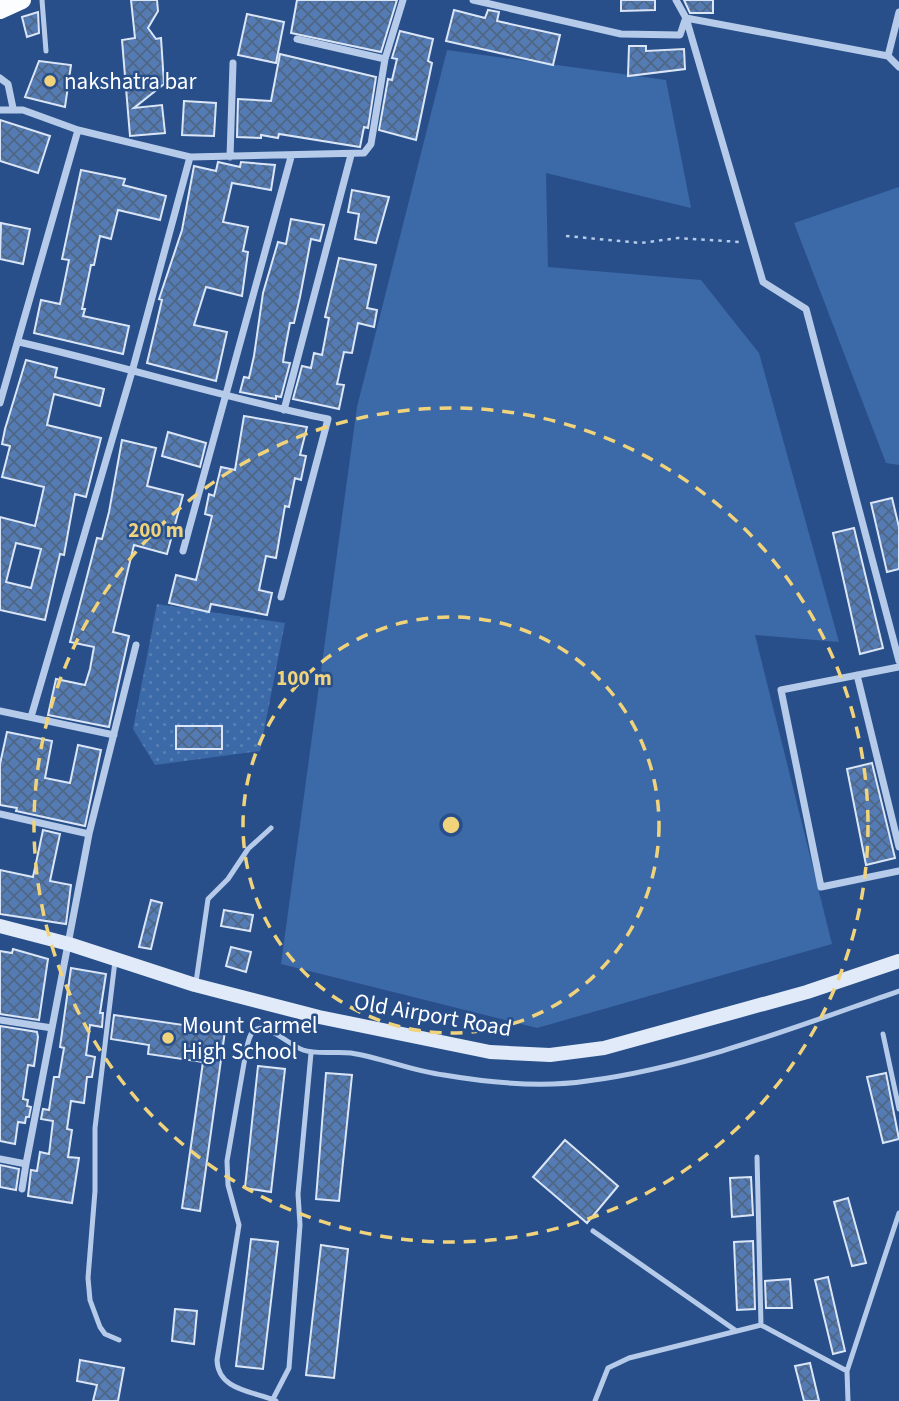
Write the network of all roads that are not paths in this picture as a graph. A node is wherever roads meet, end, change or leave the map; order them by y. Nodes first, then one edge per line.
1 (22, 0) edge
2 (42, 0) edge
3 (403, 0) edge
4 (473, 0) edge
5 (676, 0) edge
6 (0, 10) edge
7 (899, 12) edge
8 (686, 18) junction
9 (297, 39) dead end
10 (46, 51) dead end
11 (888, 56) junction
12 (385, 59) junction
13 (233, 63) dead end
14 (899, 67) edge
15 (0, 78) edge
16 (13, 108) junction
17 (0, 110) edge
18 (78, 130) junction
19 (351, 155) junction
20 (190, 157) junction
21 (230, 157) junction
22 (291, 157) junction
23 (19, 342) junction
24 (0, 366) edge
25 (133, 368) junction
26 (10, 369) junction
27 (225, 396) junction
28 (0, 403) edge
29 (284, 410) junction
30 (183, 551) dead end
31 (281, 597) dead end
32 (136, 645) dead end
33 (899, 661) edge
34 (899, 667) edge
35 (857, 675) junction
36 (0, 711) edge
37 (31, 717) junction
38 (114, 735) junction
39 (0, 814) edge
40 (271, 828) dead end
41 (89, 834) junction
42 (899, 847) edge
43 (899, 870) edge
44 (0, 926) edge
45 (69, 944) junction
46 (116, 961) junction
47 (899, 961) edge
48 (195, 985) junction
49 (899, 991) edge
50 (0, 1020) edge
51 (52, 1028) junction
52 (883, 1034) dead end
53 (311, 1053) junction
54 (899, 1109) edge
55 (757, 1157) dead end
56 (0, 1159) edge
57 (26, 1164) junction
58 (22, 1189) dead end
59 (899, 1213) edge
60 (593, 1231) dead end
61 (761, 1325) junction
62 (735, 1330) junction
63 (119, 1340) dead end
64 (847, 1371) junction
65 (274, 1400) edge
66 (595, 1401) edge
67 (848, 1401) edge

1 - 6 highway
2 - 10 lane
3 - 12 street
4 - 8 street
5 - 8 street
7 - 11 street
8 - 11 street
8 - 33 street
9 - 12 street
11 - 14 street
12 - 19 street
13 - 21 street
15 - 16 street
16 - 17 street
16 - 18 street
18 - 20 street
18 - 23 street
19 - 22 street
19 - 29 street
20 - 21 street
20 - 25 street
21 - 22 street
22 - 27 street
23 - 25 street
23 - 26 street
24 - 26 street
25 - 27 street
25 - 37 street
26 - 28 street
27 - 29 street
27 - 30 street
29 - 31 street
32 - 38 street
34 - 35 street
35 - 42 street
35 - 43 street
36 - 37 street
37 - 38 street
38 - 41 street
39 - 41 street
40 - 48 lane
41 - 45 street
44 - 45 main road, Old Airport Road
45 - 46 main road, Old Airport Road
45 - 51 street
46 - 48 main road, Old Airport Road
46 - 63 lane
47 - 48 main road, Old Airport Road
49 - 53 lane
50 - 51 street
51 - 57 street
52 - 54 lane
53 - 65 lane
53 - 65 lane
55 - 61 lane
56 - 57 street
57 - 58 street
59 - 64 lane
60 - 62 lane
61 - 62 lane
61 - 64 lane
62 - 66 lane
64 - 67 lane

